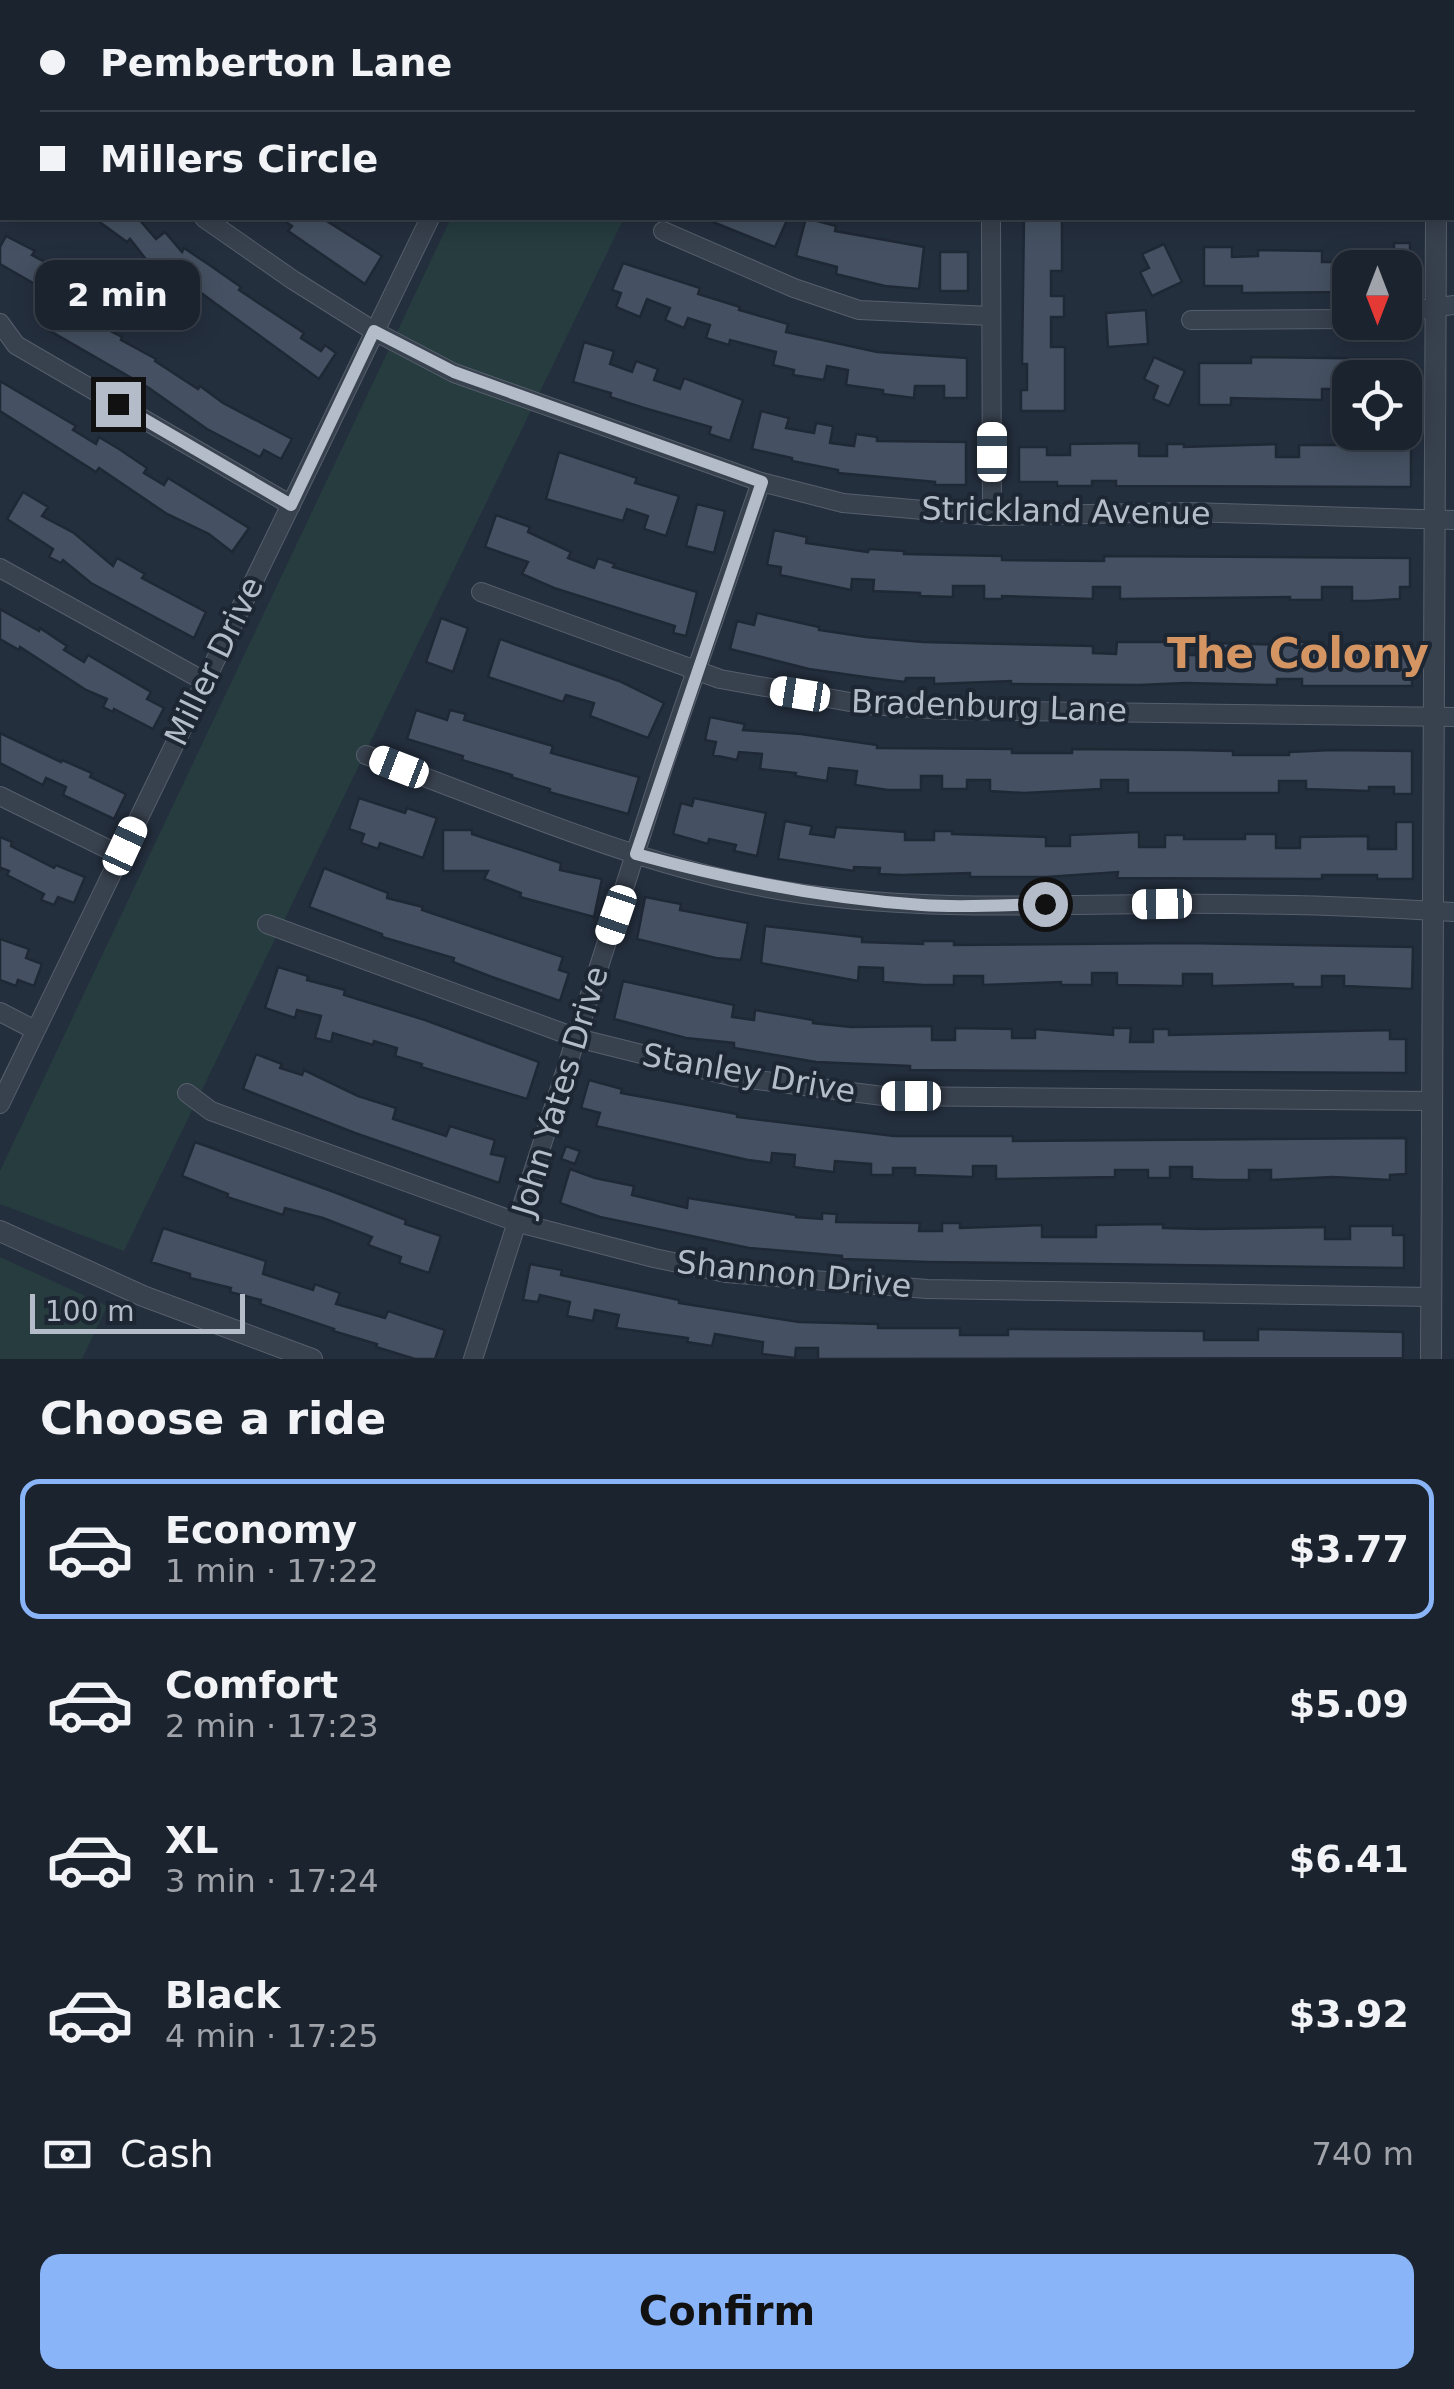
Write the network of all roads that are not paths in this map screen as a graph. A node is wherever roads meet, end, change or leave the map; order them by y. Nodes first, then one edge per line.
1 (207, 220) edge
2 (429, 220) edge
3 (991, 220) edge
4 (1436, 220) edge
5 (663, 230) dead end
6 (1445, 306) edge
7 (991, 316) junction
8 (1332, 319) edge
9 (1191, 320) dead end
10 (0, 323) edge
11 (374, 331) junction
12 (762, 482) junction
13 (291, 505) junction
14 (992, 516) junction
15 (1444, 520) edge
16 (0, 568) edge
17 (481, 592) dead end
18 (697, 670) junction
19 (204, 681) junction
20 (1444, 716) edge
21 (366, 754) dead end
22 (0, 796) edge
23 (636, 854) junction
24 (120, 855) junction
25 (1444, 911) edge
26 (267, 924) dead end
27 (0, 1012) edge
28 (35, 1030) junction
29 (577, 1038) junction
30 (187, 1093) dead end
31 (1432, 1101) junction
32 (0, 1104) edge
33 (519, 1223) junction
34 (0, 1231) edge
35 (1432, 1297) junction
36 (312, 1359) edge
37 (473, 1359) edge
38 (1431, 1359) edge

1 - 11 street, Strickland Avenue
2 - 11 street, Miller Drive
3 - 7 street
4 - 6 street
5 - 7 street
6 - 15 street
7 - 14 street
8 - 9 street
10 - 13 street
11 - 12 street, Strickland Avenue
11 - 13 street, Miller Drive
12 - 14 street, Strickland Avenue
12 - 18 street, John Yates Drive
13 - 19 street, Miller Drive
14 - 15 street, Strickland Avenue
15 - 20 street
16 - 19 street
17 - 18 street, Bradenburg Lane
18 - 20 street, Bradenburg Lane
18 - 23 street, John Yates Drive
19 - 24 street, Miller Drive
20 - 25 street
21 - 23 street
22 - 24 street
23 - 25 street
23 - 29 street, John Yates Drive
24 - 28 street, Miller Drive
25 - 31 street
26 - 29 street, Stanley Drive
27 - 28 street
28 - 32 street, Miller Drive
29 - 31 street, Stanley Drive
29 - 33 street, John Yates Drive
30 - 33 street, Shannon Drive
31 - 35 street
33 - 35 street, Shannon Drive
33 - 37 street, John Yates Drive
34 - 36 street
35 - 38 street

